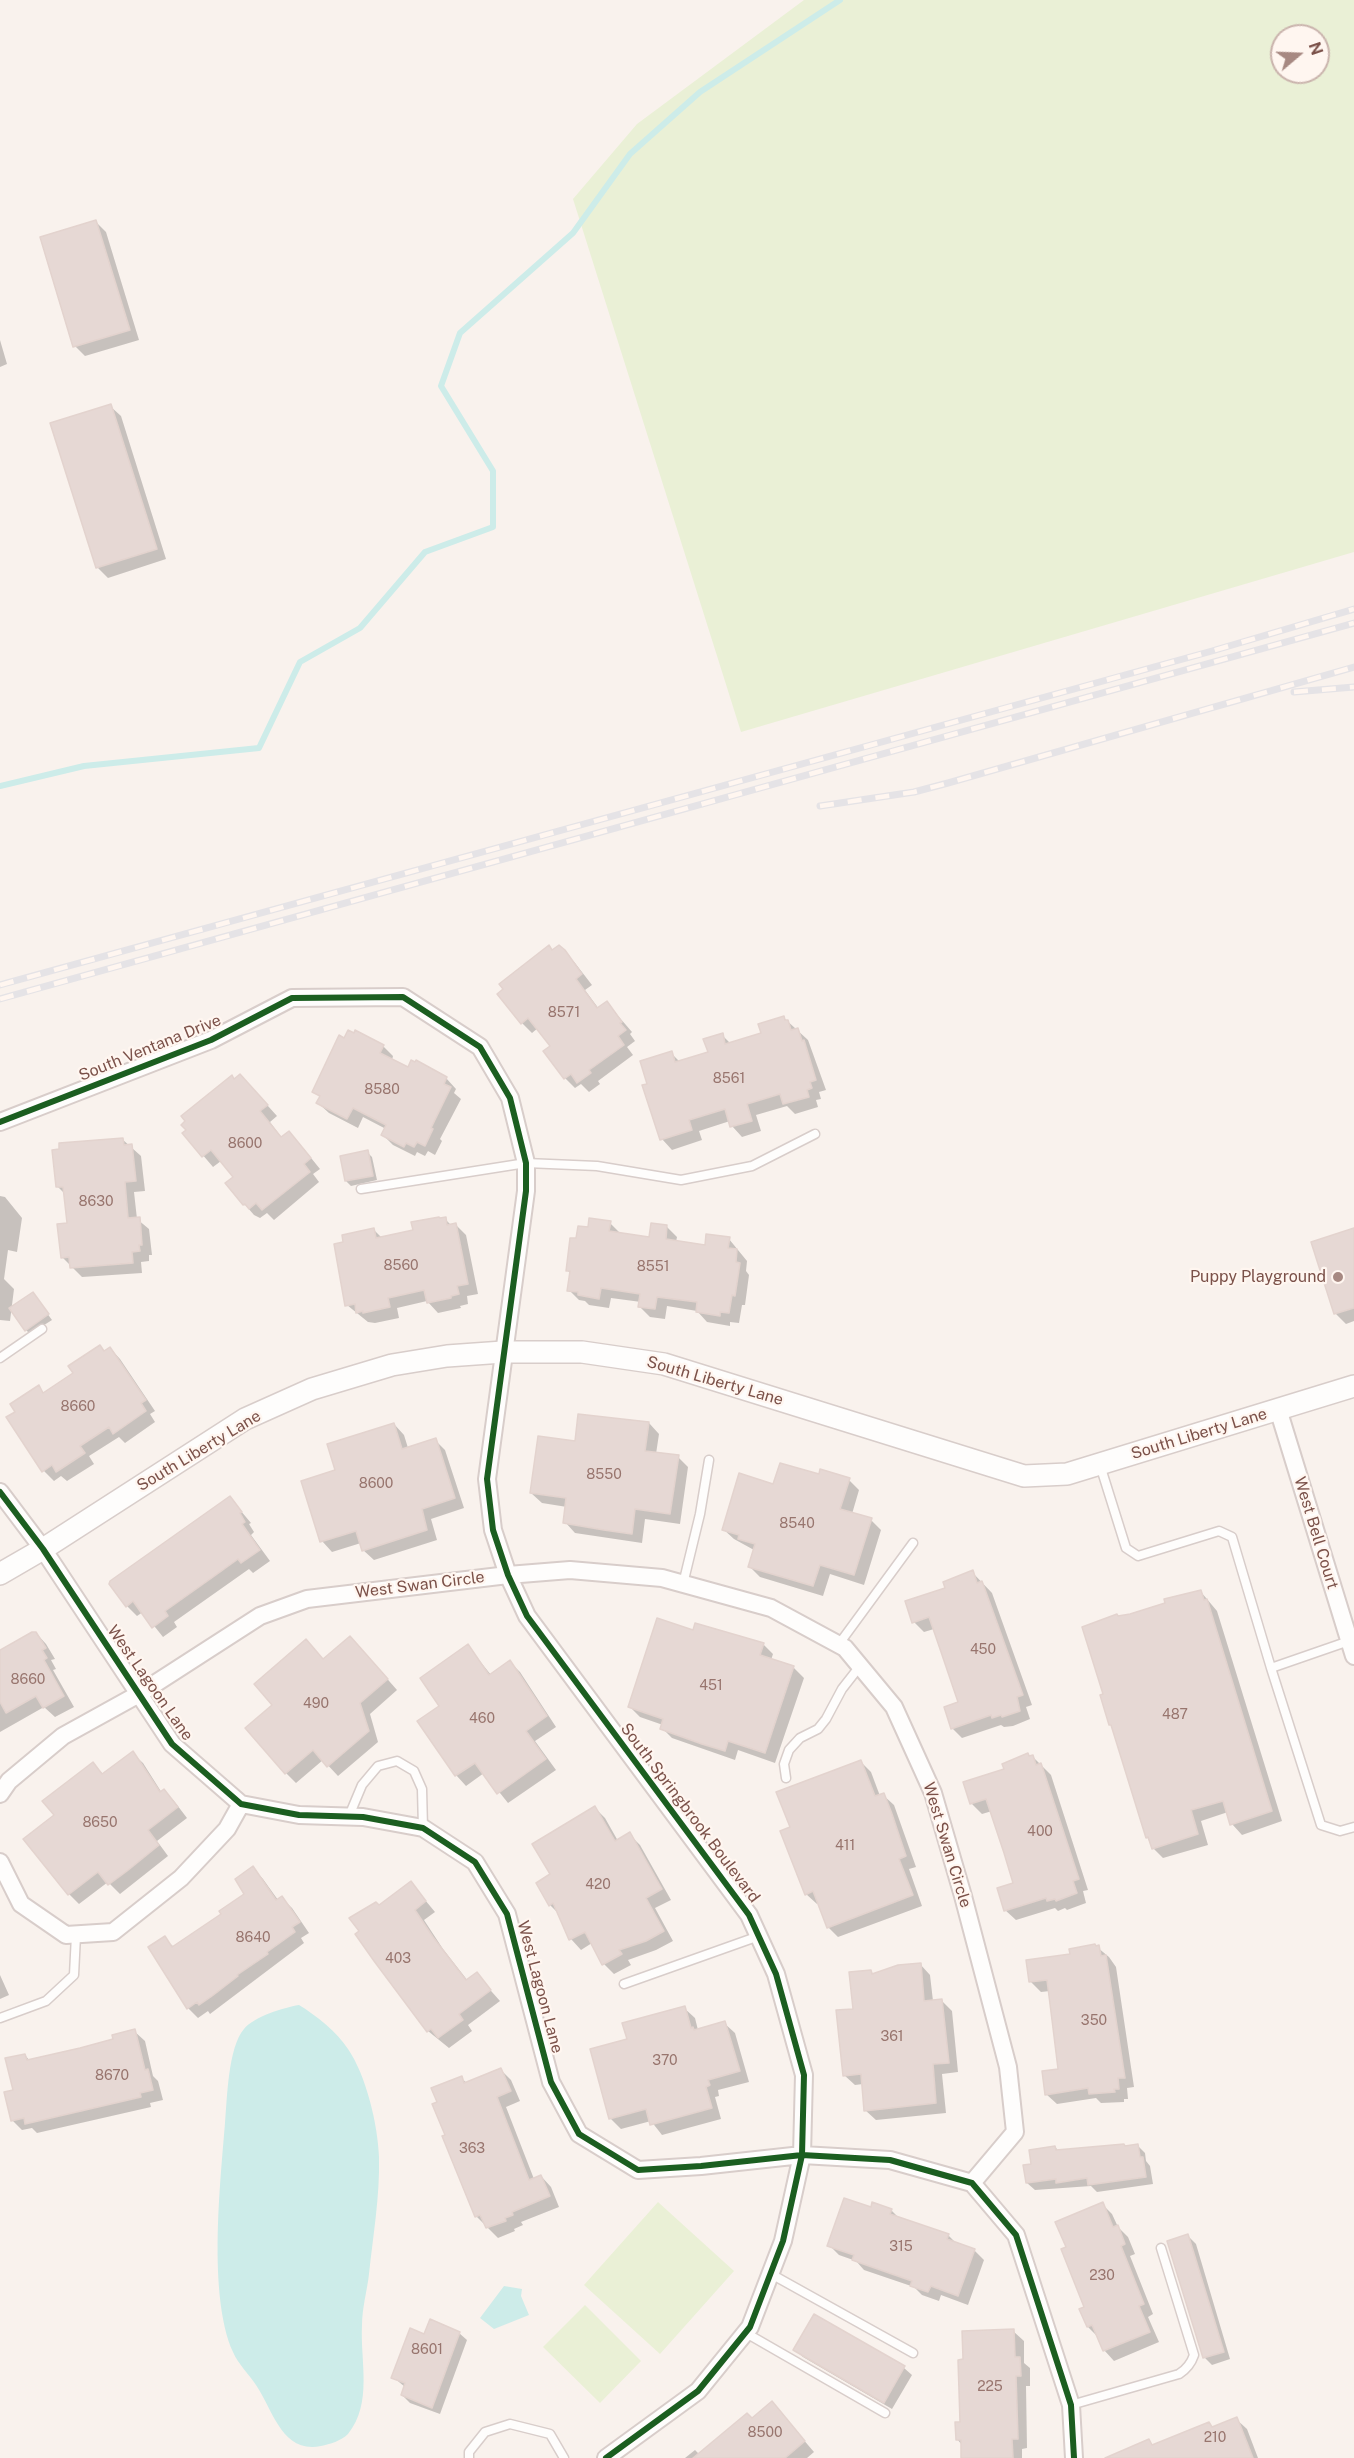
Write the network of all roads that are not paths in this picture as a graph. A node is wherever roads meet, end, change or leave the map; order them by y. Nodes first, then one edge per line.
1 (0, 1122) edge
2 (814, 1134) dead end
3 (526, 1163) junction
4 (361, 1189) dead end
5 (42, 1329) dead end
6 (503, 1352) junction
7 (0, 1358) edge
8 (1354, 1386) edge
9 (1278, 1409) junction
10 (709, 1460) dead end
11 (1100, 1464) junction
12 (0, 1492) edge
13 (913, 1543) dead end
14 (43, 1549) junction
15 (0, 1574) edge
16 (508, 1575) junction
17 (683, 1584) junction
18 (839, 1644) junction
19 (1352, 1648) edge
20 (860, 1666) junction
21 (1271, 1668) junction
22 (139, 1694) junction
23 (786, 1778) dead end
24 (0, 1794) edge
25 (241, 1804) junction
26 (348, 1817) junction
27 (1354, 1827) edge
28 (423, 1828) junction
29 (0, 1862) edge
30 (76, 1935) junction
31 (759, 1936) junction
32 (624, 1984) dead end
33 (0, 2018) edge
34 (802, 2155) junction
35 (972, 2183) junction
36 (1161, 2248) dead end
37 (771, 2274) junction
38 (746, 2333) junction
39 (913, 2353) dead end
40 (1071, 2405) junction
41 (885, 2413) dead end
42 (469, 2458) edge
43 (564, 2458) edge
44 (606, 2458) edge
45 (1074, 2458) edge

1 - 3 street, South Ventana Drive
2 - 3 lane
3 - 4 lane
3 - 6 street, South Ventana Drive
5 - 7 lane
6 - 11 street, South Liberty Lane
6 - 14 street, South Liberty Lane
6 - 16 street, South Springbrook Boulevard
8 - 9 street, South Liberty Lane
9 - 11 street, South Liberty Lane
9 - 19 street, West Bell Court
10 - 17 lane
11 - 21 lane
12 - 14 street
13 - 18 lane
14 - 15 street, South Liberty Lane
14 - 22 street, West Lagoon Lane
16 - 17 street, West Swan Circle
16 - 22 street, West Swan Circle
16 - 31 street, South Springbrook Boulevard
17 - 18 street, West Swan Circle
18 - 20 street, West Swan Circle
19 - 21 lane
20 - 23 lane
20 - 35 street, West Swan Circle
21 - 27 lane
22 - 24 street, West Swan Circle
22 - 25 street, West Lagoon Lane
25 - 26 street, West Lagoon Lane
25 - 30 street
26 - 28 street, West Lagoon Lane
26 - 28 lane
28 - 34 street, West Lagoon Lane
29 - 30 street
30 - 33 lane
31 - 32 lane
31 - 34 street, South Springbrook Boulevard
34 - 35 street, West Lagoon Lane
34 - 37 street, South Springbrook Boulevard
35 - 40 street
36 - 40 lane
37 - 38 street, South Springbrook Boulevard
37 - 39 lane
38 - 41 lane
38 - 44 street, South Springbrook Boulevard
40 - 45 street
42 - 43 lane

